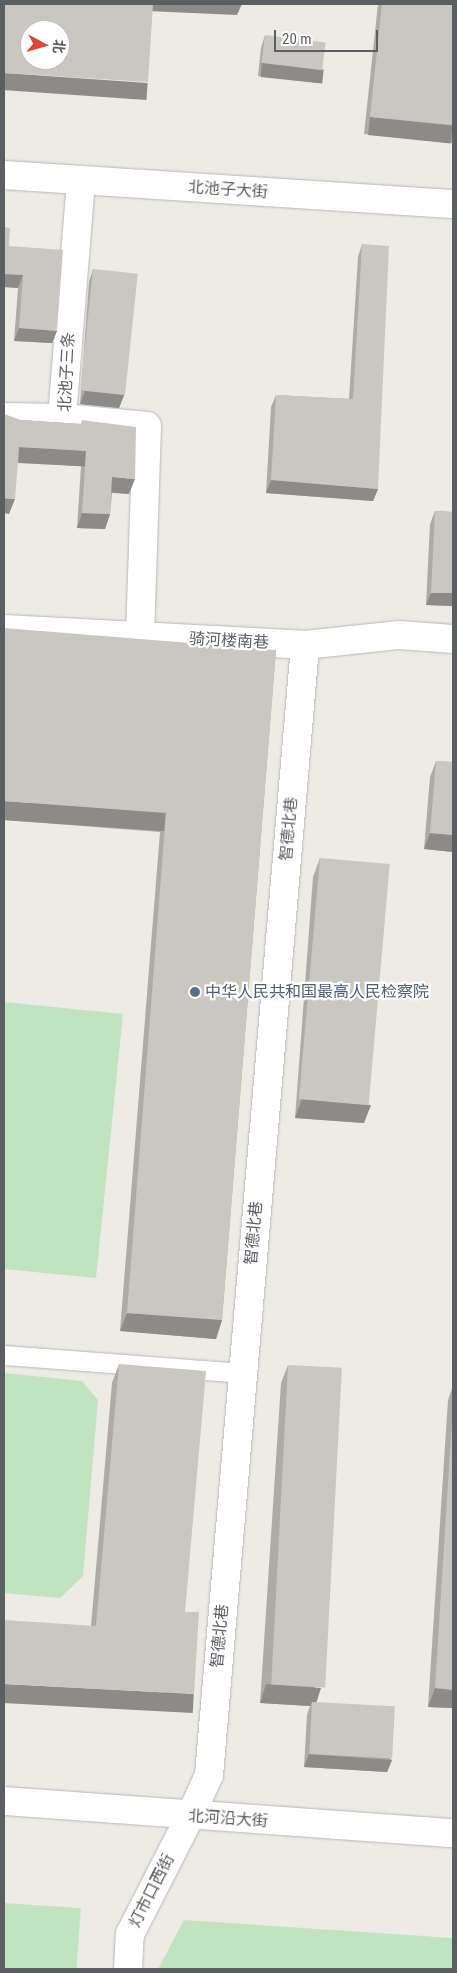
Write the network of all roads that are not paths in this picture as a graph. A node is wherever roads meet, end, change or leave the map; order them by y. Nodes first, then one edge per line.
1 (4, 175) edge
2 (81, 181) junction
3 (453, 204) edge
4 (4, 417) edge
5 (62, 418) junction
6 (4, 629) edge
7 (140, 637) junction
8 (453, 639) edge
9 (306, 645) junction
10 (4, 1354) edge
11 (242, 1373) junction
12 (4, 1801) edge
13 (190, 1817) junction
14 (453, 1833) edge
15 (128, 1969) edge

1 - 2 street, 北池子大街
2 - 3 street, 北池子大街
2 - 5 street, 北池子三条
4 - 5 street
5 - 7 street, 北池子三条
6 - 7 street, 骑河楼南巷
7 - 9 street, 骑河楼南巷
8 - 9 street, 骑河楼南巷
9 - 11 street, 智德北巷
10 - 11 lane
11 - 13 street, 智德北巷
12 - 13 street, 北河沿大街
13 - 14 street, 北河沿大街
13 - 15 street, 灯市口西街

